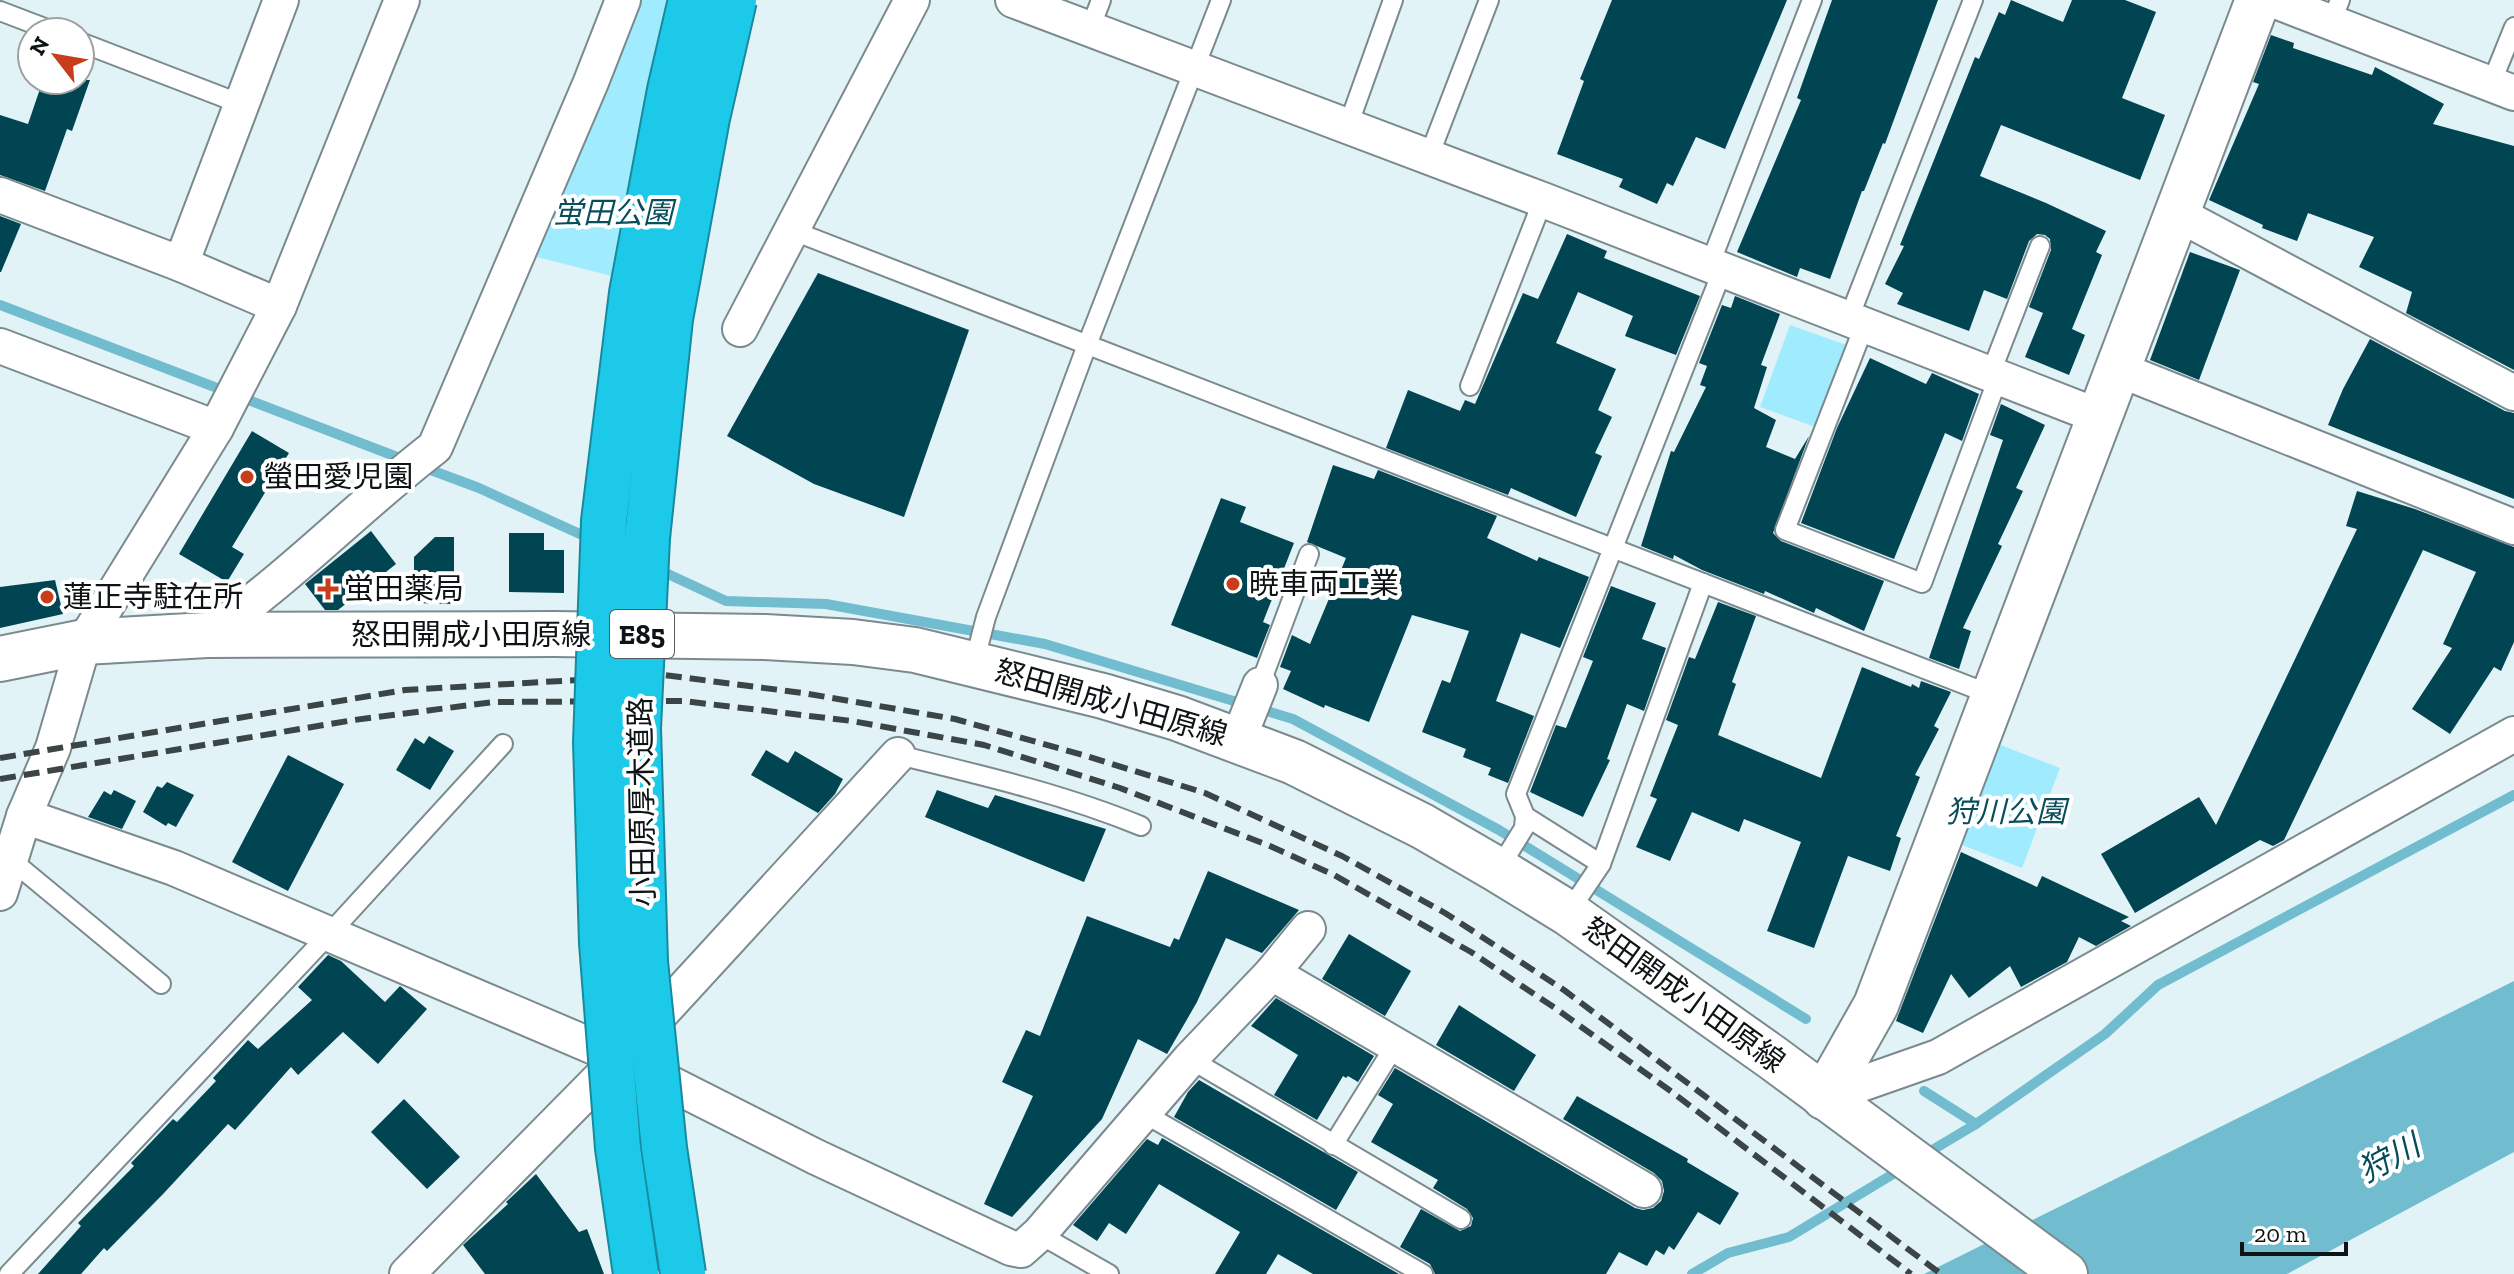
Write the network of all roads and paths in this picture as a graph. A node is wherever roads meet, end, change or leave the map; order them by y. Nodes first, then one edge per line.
1 (281, 0) edge
2 (402, 0) edge
3 (623, 0) edge
4 (691, 0) edge
5 (734, 0) edge
6 (912, 0) edge
7 (1013, 0) edge
8 (1221, 0) edge
9 (1393, 0) edge
10 (1489, 0) edge
11 (1812, 0) edge
12 (1973, 0) edge
13 (2258, 1) edge
14 (2336, 11) edge
15 (1096, 14) edge
16 (2514, 27) edge
17 (96, 48) edge
18 (1194, 69) junction
19 (2502, 88) edge
20 (241, 104) junction
21 (1348, 126) junction
22 (1429, 156) junction
23 (0, 195) edge
24 (1543, 200) junction
25 (2178, 214) junction
26 (791, 230) junction
27 (2040, 246) dead end
28 (181, 264) junction
29 (1716, 266) junction
30 (279, 306) junction
31 (1857, 321) junction
32 (740, 329) dead end
33 (1087, 345) junction
34 (0, 346) edge
35 (2118, 369) junction
36 (1994, 376) junction
37 (1470, 386) dead end
38 (2514, 393) edge
39 (2098, 416) junction
40 (216, 428) junction
41 (2514, 527) edge
42 (1614, 547) junction
43 (1309, 554) dead end
44 (1703, 583) junction
45 (207, 635) junction
46 (84, 642) junction
47 (977, 654) junction
48 (0, 659) edge
49 (1260, 685) joint
50 (1992, 695) junction
51 (1242, 731) junction
52 (2514, 734) edge
53 (503, 744) dead end
54 (898, 755) joint
55 (1524, 822) junction
56 (1141, 826) dead end
57 (12, 841) edge
58 (1503, 863) junction
59 (1601, 864) junction
60 (0, 893) edge
61 (1574, 906) junction
62 (1308, 929) dead end
63 (330, 933) junction
64 (1272, 973) junction
65 (161, 984) dead end
66 (1396, 1044) junction
67 (620, 1058) junction
68 (1190, 1059) junction
69 (1824, 1097) junction
70 (1145, 1114) junction
71 (1333, 1145) junction
72 (1644, 1190) dead end
73 (1461, 1219) dead end
74 (1039, 1234) junction
75 (9, 1274) edge
76 (407, 1274) edge
77 (636, 1274) edge
78 (683, 1274) edge
79 (1109, 1274) edge
80 (1423, 1274) edge
81 (2065, 1274) edge

1 - 20 street
2 - 30 street
3 - 45 street
4 - 77 highway, 小田原厚木道路 / E85, bridge
5 - 78 highway, 小田原厚木道路 / E85, bridge
6 - 26 street
7 - 15 street
8 - 18 lane
9 - 21 lane
10 - 22 lane
11 - 29 lane
12 - 31 lane
13 - 14 street
13 - 25 main road
14 - 19 street
15 - 18 street
16 - 19 lane
17 - 20 lane
18 - 21 street
18 - 33 lane
20 - 28 street
21 - 22 street
22 - 24 street
23 - 28 street
24 - 29 street
24 - 37 lane
25 - 35 main road
25 - 38 street
26 - 32 street
26 - 33 lane
27 - 36 lane
28 - 30 street
29 - 31 street
29 - 42 lane
30 - 40 street
31 - 36 street
31 - 36 lane
33 - 42 lane
33 - 47 lane
34 - 40 street
35 - 39 main road
35 - 41 street
36 - 39 street
39 - 50 main road
40 - 46 street
42 - 44 lane
42 - 55 lane
43 - 49 lane
44 - 50 lane
44 - 59 lane
45 - 46 main road, 怒田開成小田原線
45 - 47 main road, 怒田開成小田原線
46 - 48 main road, 怒田開成小田原線
46 - 57 street
47 - 51 main road, 怒田開成小田原線
49 - 51 street
50 - 69 main road
51 - 58 main road, 怒田開成小田原線
52 - 69 street
53 - 63 lane
54 - 56 lane
54 - 67 street
55 - 58 lane
55 - 59 lane
57 - 60 street
57 - 63 street
57 - 65 lane
58 - 61 main road, 怒田開成小田原線
59 - 61 lane
61 - 69 main road, 怒田開成小田原線
62 - 64 street
63 - 67 street
63 - 75 lane
64 - 66 street
64 - 68 street
66 - 71 lane
66 - 72 street
67 - 74 street
67 - 76 street
68 - 70 street
68 - 71 lane
69 - 81 main road, 怒田開成小田原線
70 - 74 street
70 - 80 lane
71 - 73 lane
74 - 79 lane

